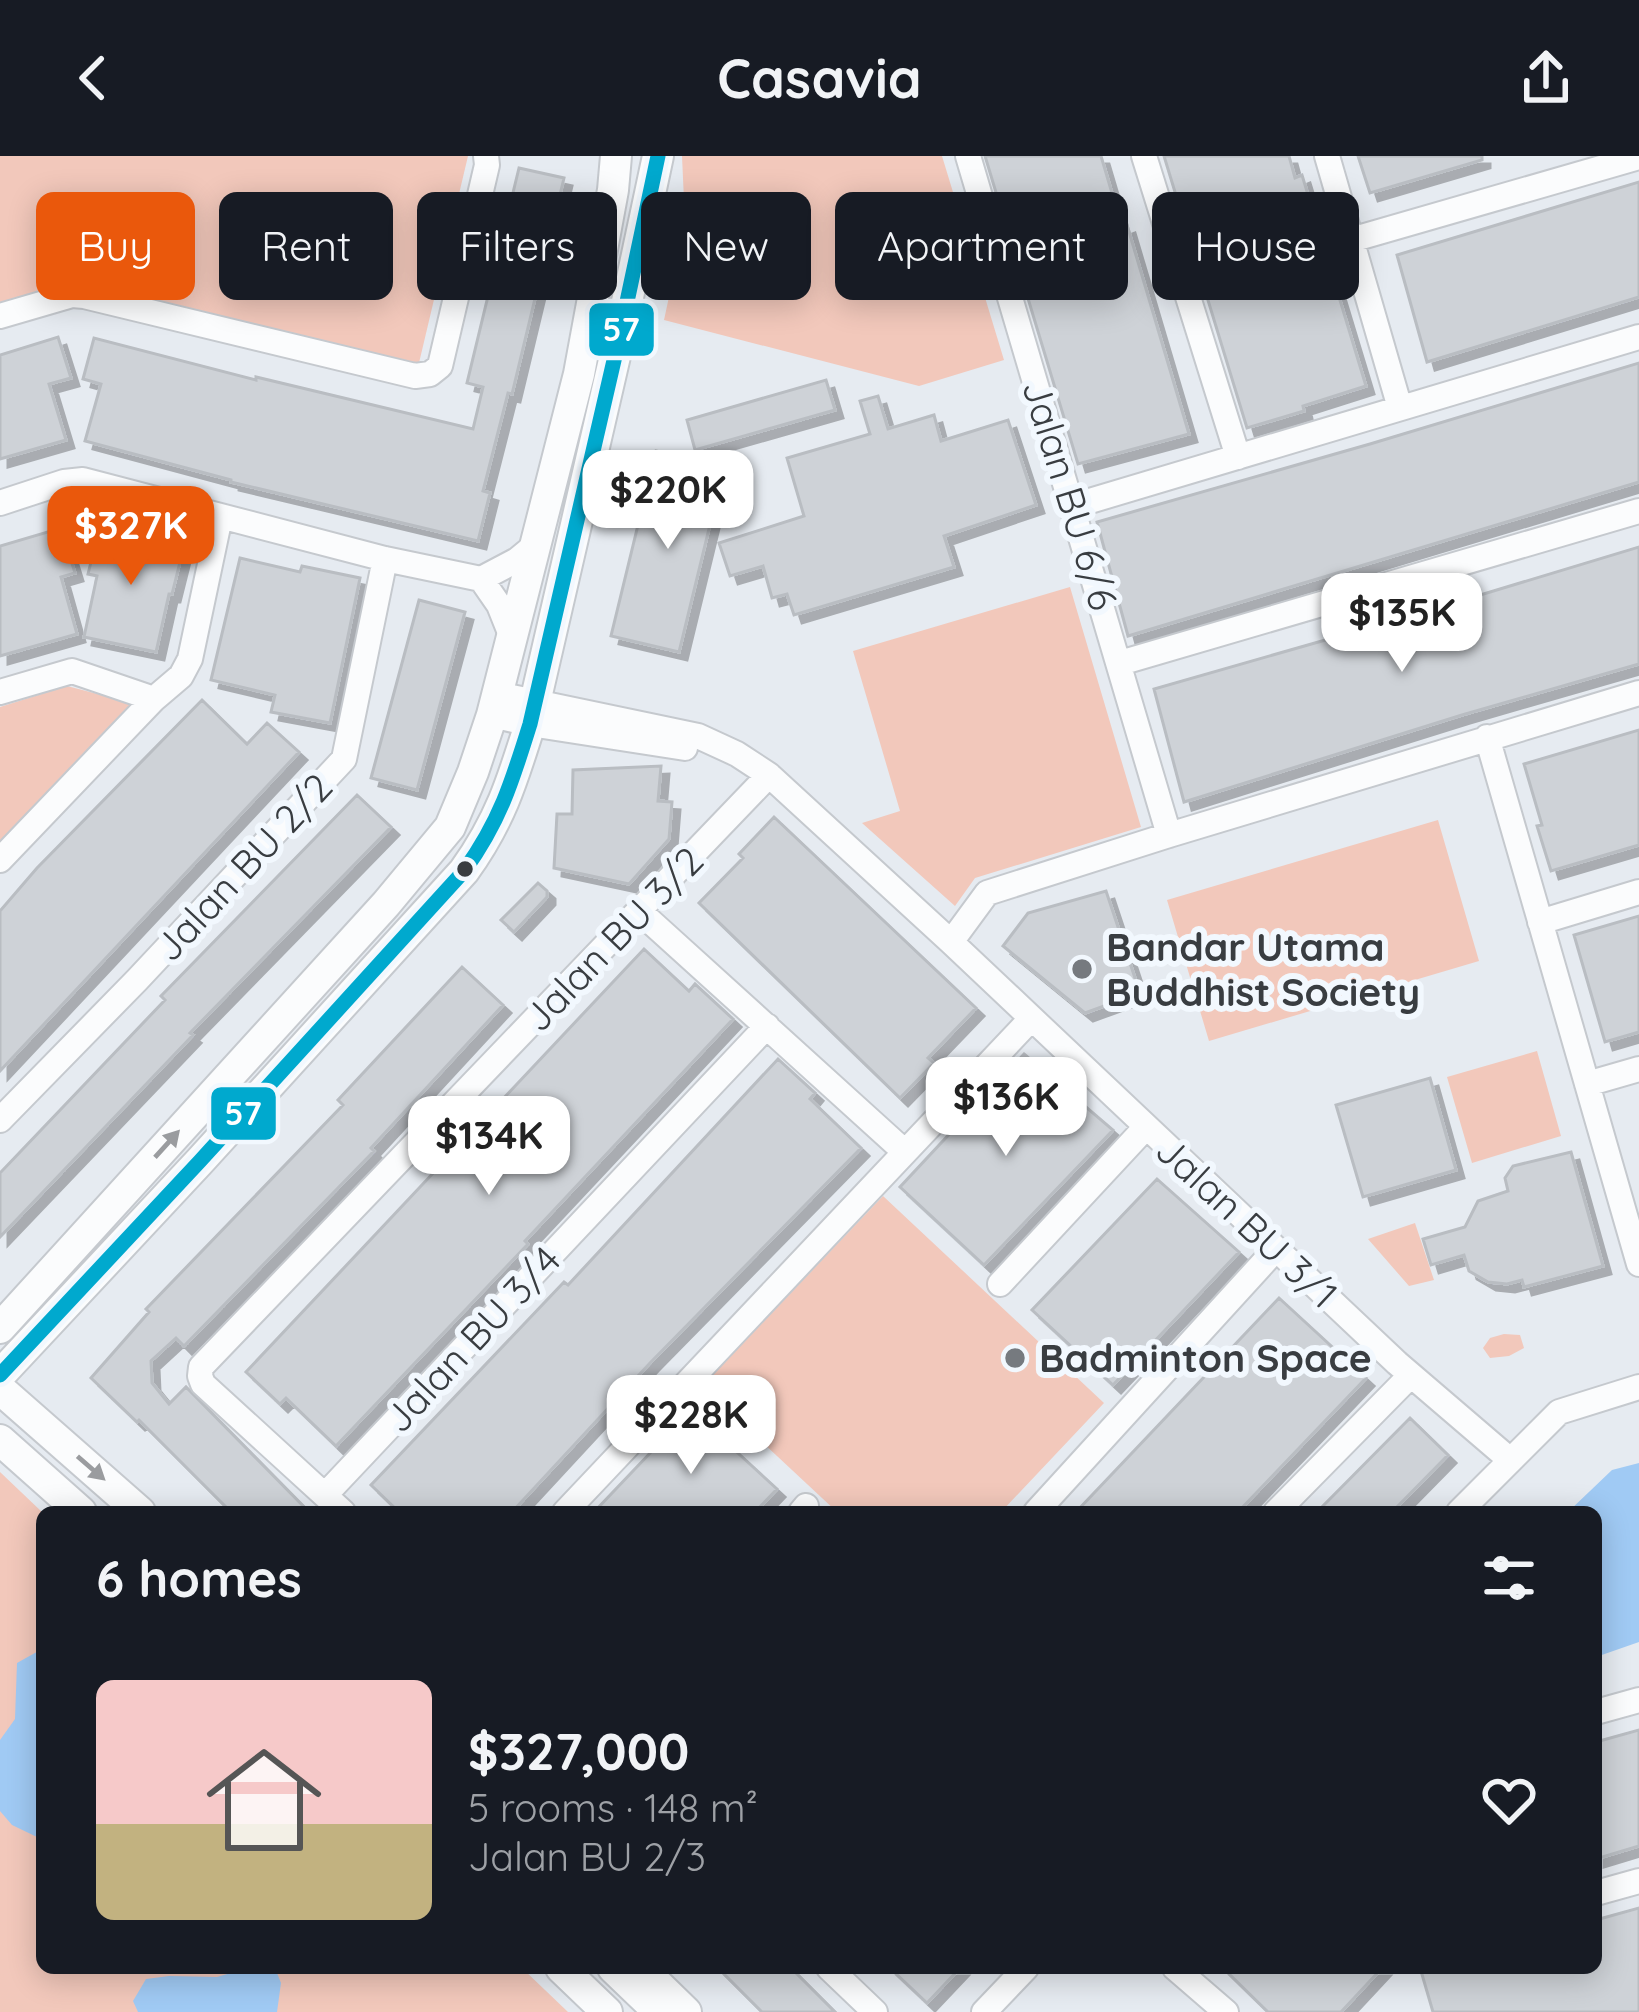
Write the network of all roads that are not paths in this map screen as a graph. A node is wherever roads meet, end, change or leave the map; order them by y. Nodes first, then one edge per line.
1 (486, 156) edge
2 (616, 156) edge
3 (658, 156) edge
4 (968, 156) edge
5 (1144, 156) edge
6 (1327, 156) edge
7 (1639, 157) edge
8 (1337, 192) edge
9 (1359, 239) edge
10 (1359, 268) edge
11 (0, 316) edge
12 (1639, 337) edge
13 (1400, 408) junction
14 (1238, 457) junction
15 (0, 502) edge
16 (1073, 506) junction
17 (1639, 512) edge
18 (220, 517) junction
19 (534, 546) junction
20 (386, 559) junction
21 (481, 579) junction
22 (512, 635) junction
23 (1120, 663) junction
24 (0, 692) edge
25 (1639, 693) edge
26 (154, 699) junction
27 (494, 705) junction
28 (532, 713) junction
29 (1487, 737) junction
30 (769, 775) junction
31 (1169, 835) junction
32 (0, 860) edge
33 (1639, 892) edge
34 (639, 911) junction
35 (1540, 922) junction
36 (951, 942) junction
37 (1030, 1020) junction
38 (767, 1026) junction
39 (1639, 1069) edge
40 (1587, 1084) junction
41 (0, 1120) edge
42 (1146, 1127) junction
43 (905, 1152) junction
44 (1276, 1249) junction
45 (1638, 1258) edge
46 (1000, 1284) dead end
47 (13, 1304) edge
48 (0, 1328) edge
49 (34, 1339) junction
50 (0, 1376) edge
51 (1411, 1376) junction
52 (1639, 1387) edge
53 (0, 1389) edge
54 (41, 1425) junction
55 (6, 1449) edge
56 (1509, 1459) junction
57 (334, 1504) edge
58 (74, 1506) edge
59 (133, 1506) edge
60 (571, 1506) edge
61 (1041, 1506) edge
62 (1282, 1506) edge
63 (1465, 1506) edge
64 (1639, 1700) edge
65 (1602, 1710) edge
66 (1639, 1881) edge
67 (1602, 1891) edge
68 (567, 1974) edge
69 (619, 1974) edge
70 (841, 1974) edge
71 (1020, 1974) edge
72 (1182, 1974) edge
73 (642, 1997) edge
74 (608, 2012) edge
75 (686, 2012) edge
76 (874, 2012) edge
77 (984, 2012) edge
78 (1226, 2012) edge

1 - 11 street
2 - 19 main road
3 - 28 main road
4 - 16 street, Jalan BU 6/6
5 - 14 street
6 - 8 street
7 - 9 street
10 - 13 street
12 - 13 street
13 - 14 street
14 - 16 street
15 - 18 street
16 - 23 street, Jalan BU 6/6
17 - 23 street
18 - 20 street
18 - 26 street
19 - 21 street
19 - 22 main road
20 - 21 street
20 - 41 street, Jalan BU 2/2
21 - 22 street
22 - 27 main road
23 - 31 street, Jalan BU 6/6
24 - 26 street
25 - 29 street
26 - 32 street
27 - 28 street, Jalan BU 3/1
47 -> 27 main road
28 - 30 street, Jalan BU 3/1
28 - 49 main road
29 - 31 street
29 - 35 street
30 - 34 street, Jalan BU 3/2
30 - 36 street, Jalan BU 3/1
31 - 36 street
33 - 35 street
34 - 38 street
34 - 57 street, Jalan BU 3/2
35 - 40 street
36 - 37 street, Jalan BU 3/1
37 - 42 street, Jalan BU 3/1
37 - 43 street
38 - 43 street
38 - 57 street, Jalan BU 3/4
39 - 40 street
40 - 45 street
42 - 44 street, Jalan BU 3/1
42 - 46 street
43 - 60 street
44 - 51 street, Jalan BU 3/1
44 - 61 street
47 - 48 main road
49 - 50 main road
49 - 54 main road
51 - 56 street, Jalan BU 3/1
51 - 62 street
52 - 56 street
53 - 54 main road
54 -> 59 main road
55 - 58 main road
56 - 63 street
64 - 65 street
66 - 67 street
68 - 74 main road
69 - 73 main road
70 - 76 street
71 - 77 street
72 - 78 street
73 - 75 main road

